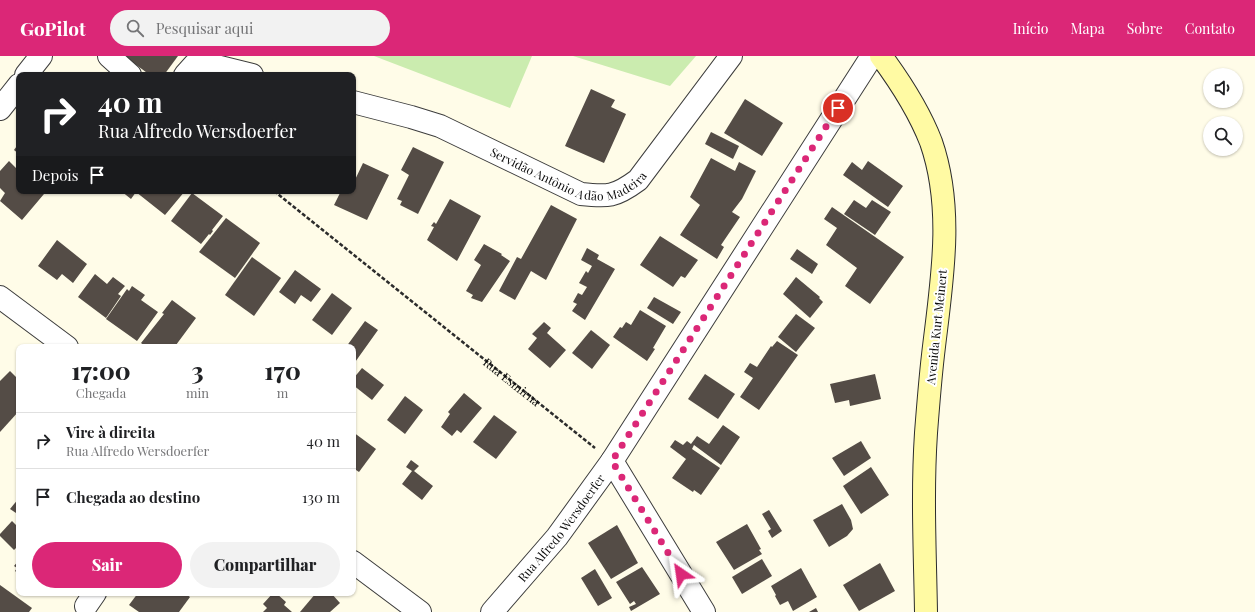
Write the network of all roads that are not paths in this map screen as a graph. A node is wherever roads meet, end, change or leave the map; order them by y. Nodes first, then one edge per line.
1 (41, 56) edge
2 (108, 56) edge
3 (731, 56) edge
4 (872, 56) edge
5 (881, 56) edge
6 (28, 72) edge
7 (127, 72) edge
8 (188, 72) edge
9 (240, 72) edge
10 (16, 89) edge
11 (356, 103) edge
12 (0, 109) edge
13 (0, 297) edge
14 (63, 344) edge
15 (612, 461) junction
16 (356, 564) edge
17 (420, 612) edge
18 (492, 612) edge
19 (704, 612) edge
20 (926, 612) edge

1 - 6 street
2 - 7 street
3 - 11 street, Servidão Antônio Adão Madeira
4 - 15 street, Rua Alfredo Wersdoerfer
5 - 20 main road, Avenida Kurt Meinert
8 - 9 street
10 - 12 street
13 - 14 street
15 - 18 street, Rua Alfredo Wersdoerfer
15 - 19 street
16 - 17 street

